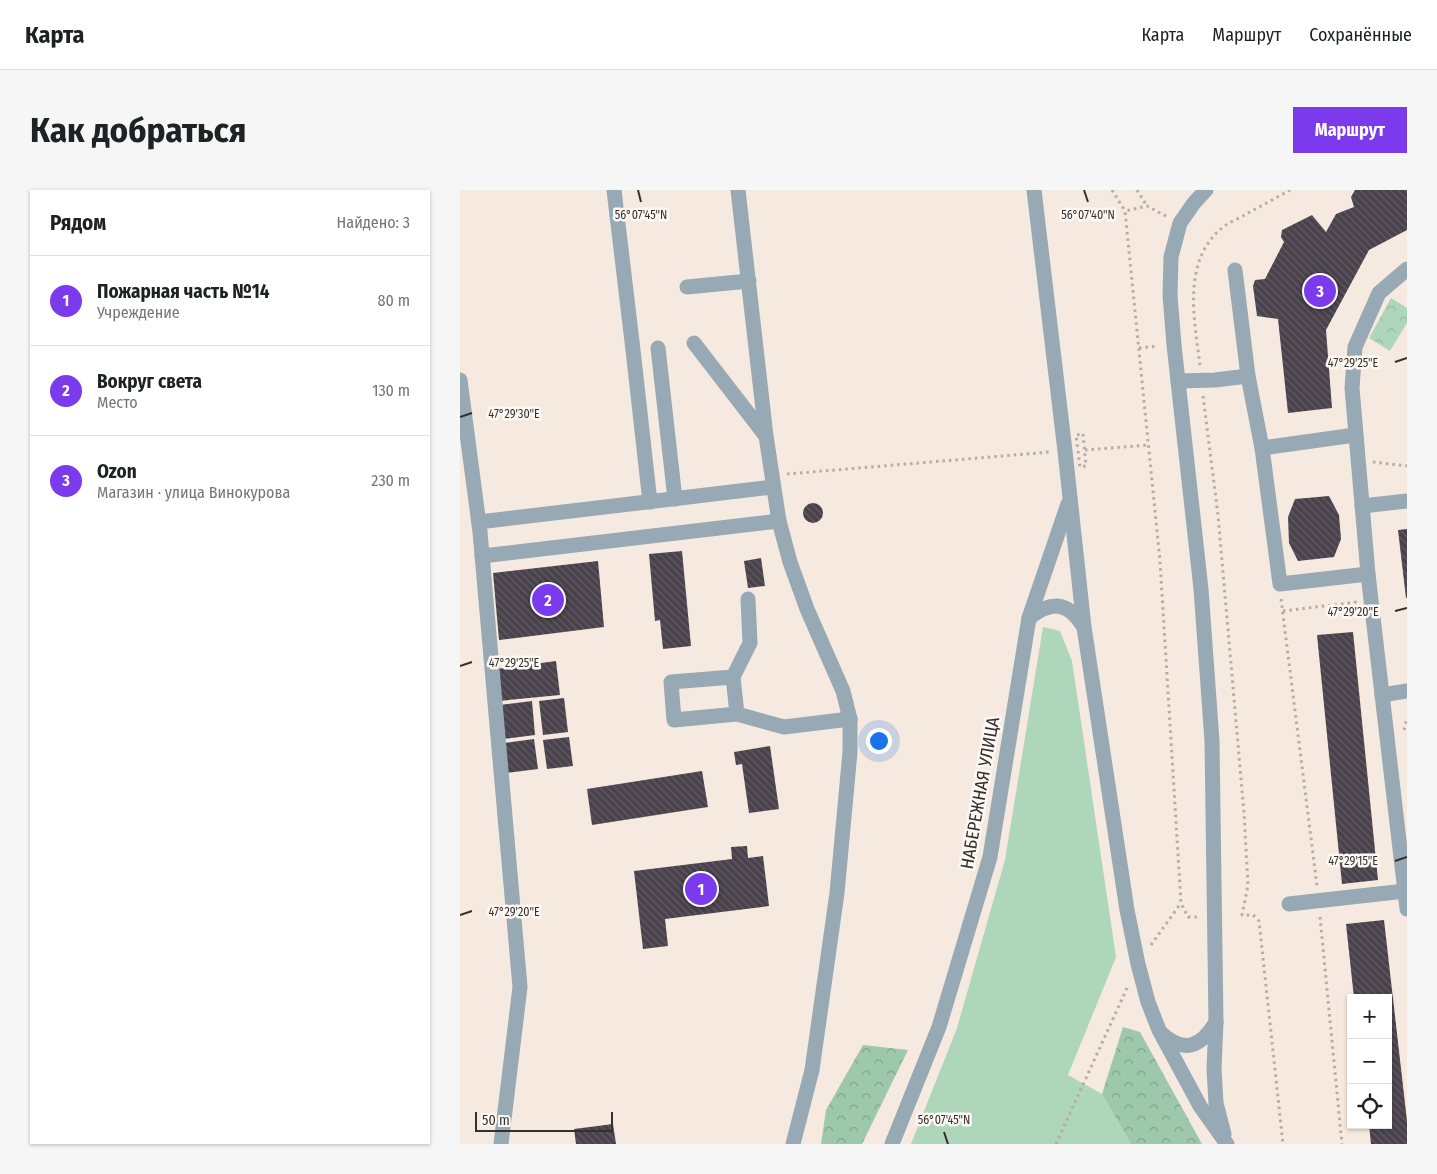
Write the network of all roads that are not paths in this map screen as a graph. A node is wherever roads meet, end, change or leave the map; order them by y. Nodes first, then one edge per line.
1 (614, 190) edge
2 (738, 190) edge
3 (1034, 190) edge
4 (1206, 190) edge
5 (1407, 269) edge
6 (1235, 270) dead end
7 (748, 281) junction
8 (688, 288) dead end
9 (694, 343) dead end
10 (658, 348) dead end
11 (1248, 376) junction
12 (460, 380) edge
13 (1178, 382) junction
14 (1355, 435) junction
15 (766, 436) junction
16 (1262, 448) junction
17 (772, 481) junction
18 (675, 499) junction
19 (1070, 501) junction
20 (1407, 501) edge
21 (650, 502) junction
22 (1362, 506) junction
23 (778, 521) junction
24 (479, 522) junction
25 (482, 556) junction
26 (1368, 574) junction
27 (748, 599) dead end
28 (1029, 618) junction
29 (1084, 627) junction
30 (734, 677) junction
31 (1407, 691) edge
32 (1382, 695) junction
33 (737, 714) junction
34 (850, 719) junction
35 (1405, 891) junction
36 (1289, 904) dead end
37 (1407, 910) edge
38 (1216, 1022) junction
39 (1159, 1030) junction
40 (1226, 1143) edge
41 (501, 1144) edge
42 (793, 1144) edge
43 (892, 1144) edge

1 - 21 street
2 - 7 street
3 - 19 street
4 - 13 street
5 - 14 street
6 - 11 street
7 - 8 street
7 - 15 street
9 - 15 street
10 - 18 street
11 - 13 street
11 - 16 street
12 - 24 street
13 - 38 street
14 - 16 street
14 - 22 street
15 - 17 street
16 - 26 street
17 - 18 street
17 - 23 street
18 - 21 street
19 - 28 street, НАБЕРЕЖНАЯ УЛИЦА
19 - 29 street
20 - 22 street
21 - 24 street
22 - 26 street
23 - 25 street
23 - 34 street
24 - 25 street
25 - 41 street
26 - 32 street
27 - 30 street
28 - 29 street
28 - 43 street, НАБЕРЕЖНАЯ УЛИЦА
29 - 39 street
30 - 33 street
30 - 33 street
31 - 32 street
32 - 35 street
33 - 34 street
34 - 42 street
35 - 36 street
35 - 37 street
38 - 39 street
38 - 40 street
39 - 40 street

